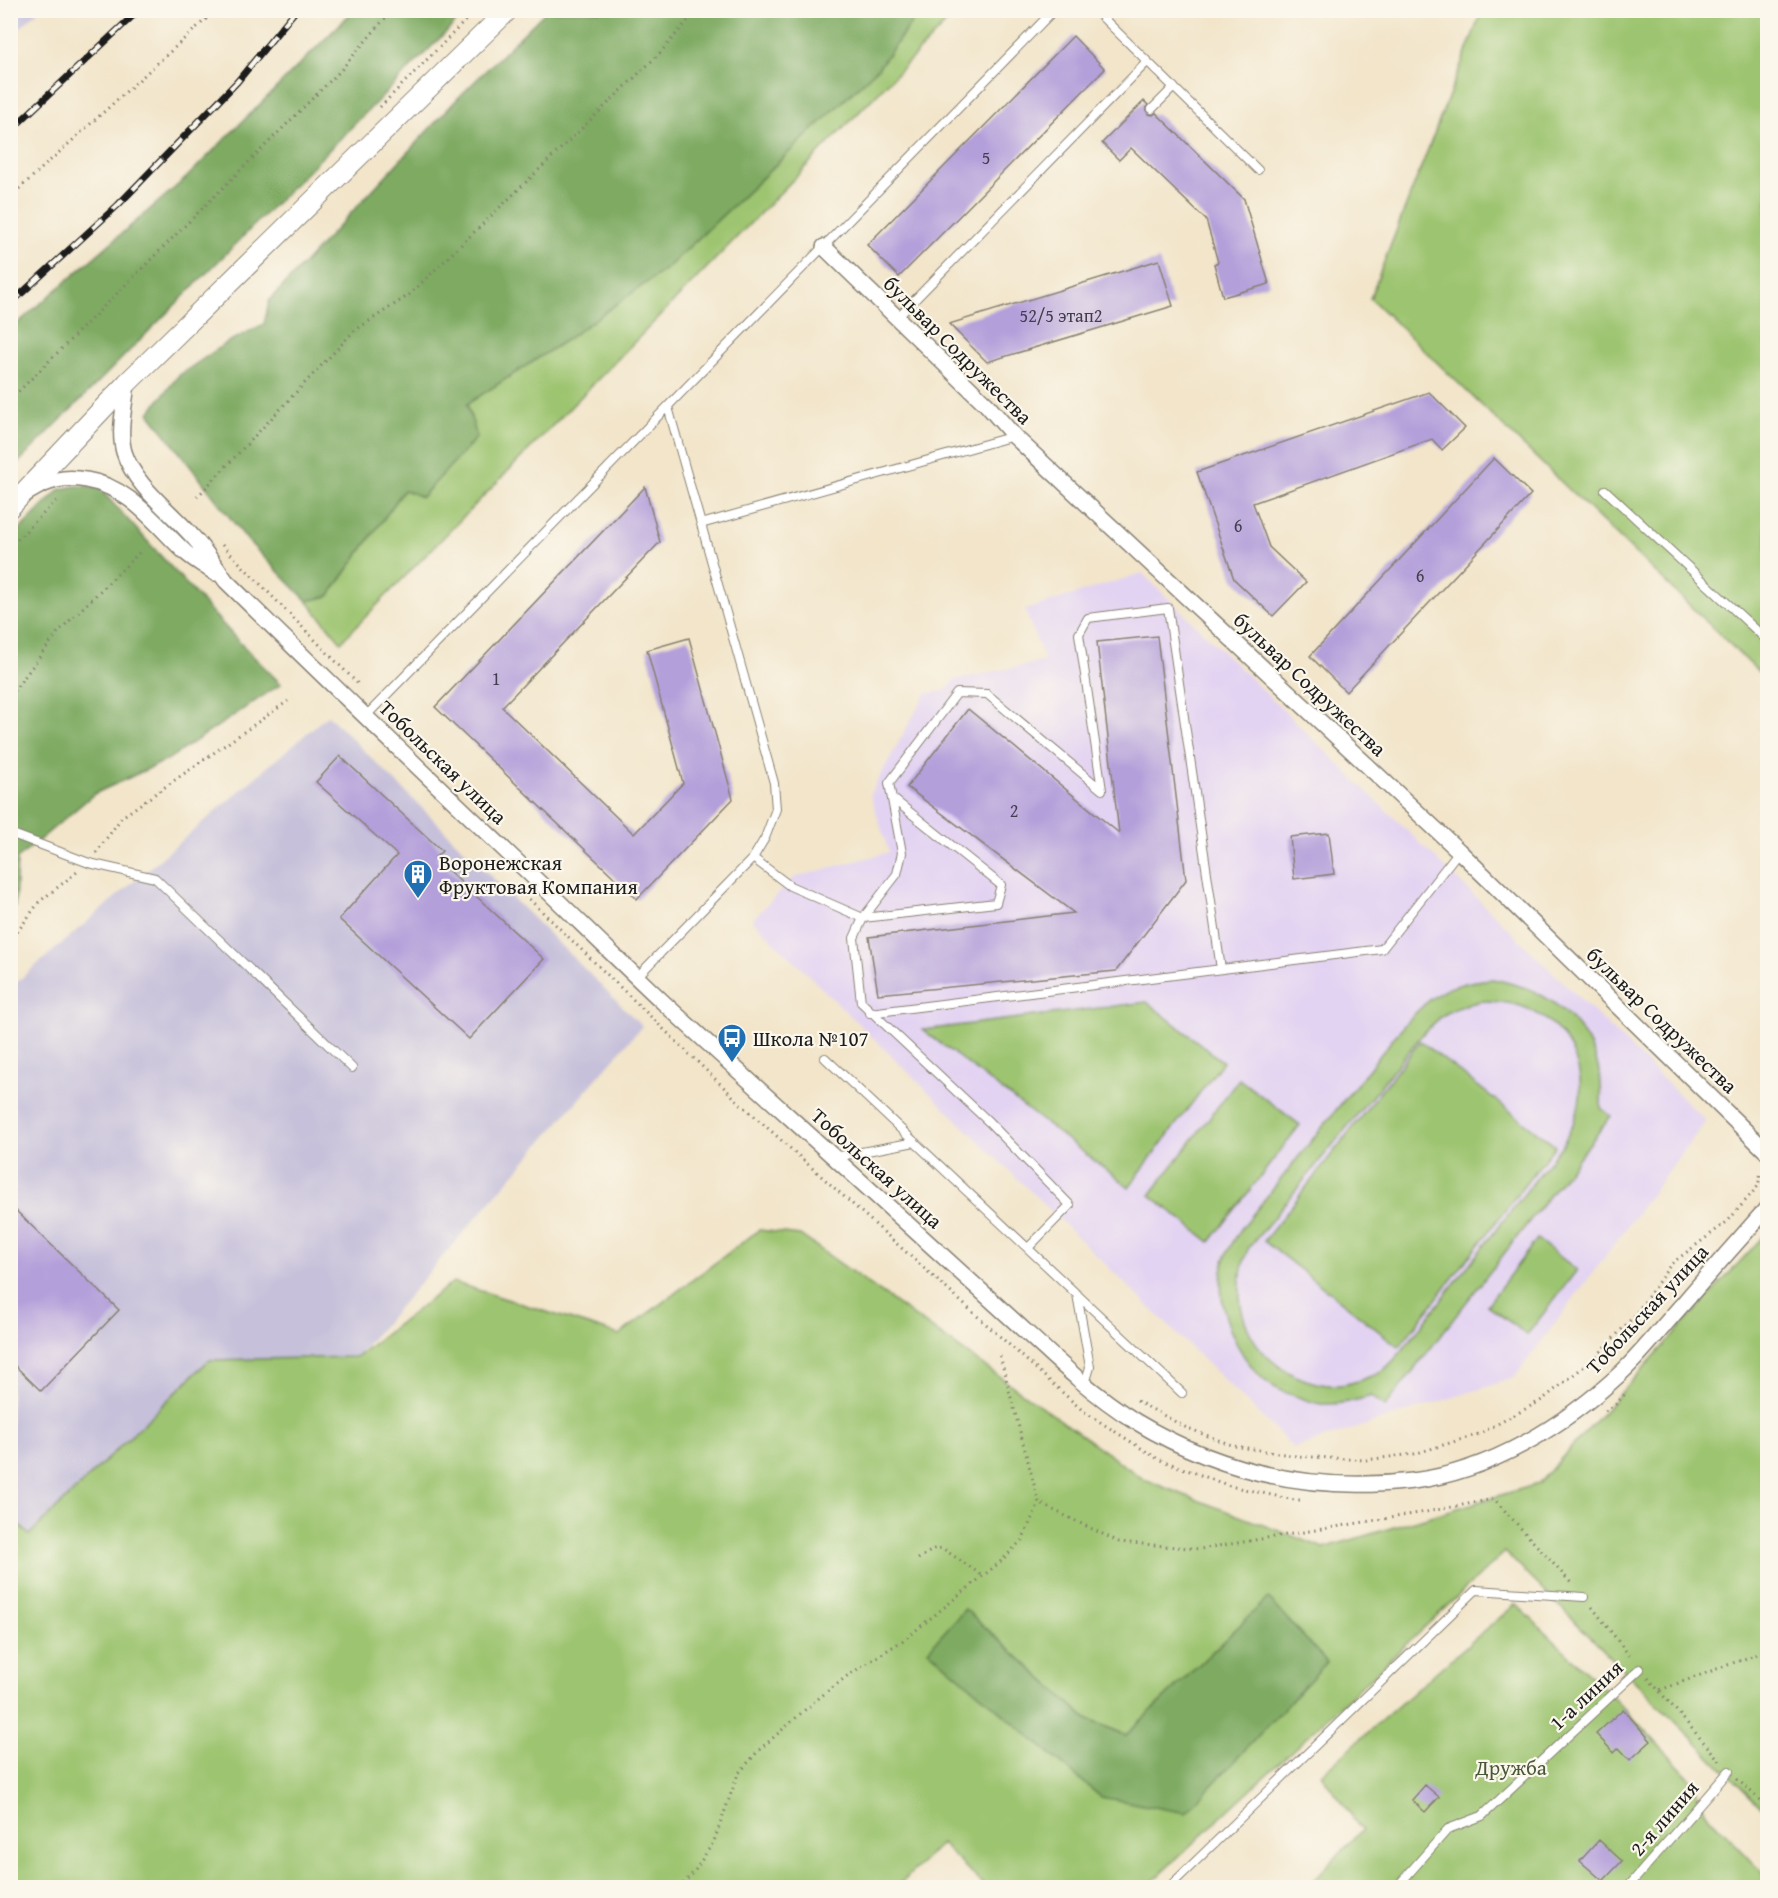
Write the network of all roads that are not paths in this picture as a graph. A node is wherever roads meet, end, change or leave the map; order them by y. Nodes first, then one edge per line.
1 (508, 10) edge
2 (1054, 10) edge
3 (1095, 10) edge
4 (1147, 62) junction
5 (1174, 87) junction
6 (1152, 109) dead end
7 (1258, 170) dead end
8 (824, 247) junction
9 (897, 318) junction
10 (127, 383) junction
11 (668, 407) junction
12 (1014, 436) junction
13 (1605, 490) dead end
14 (15, 503) edge
15 (701, 524) junction
16 (226, 581) junction
17 (1767, 641) edge
18 (365, 717) junction
19 (892, 798) junction
20 (10, 833) edge
21 (1459, 851) junction
22 (753, 858) junction
23 (863, 918) junction
24 (1221, 969) junction
25 (637, 977) junction
26 (870, 1013) junction
27 (825, 1058) dead end
28 (352, 1068) dead end
29 (915, 1142) junction
30 (1767, 1153) edge
31 (834, 1158) junction
32 (1767, 1207) edge
33 (1028, 1248) junction
34 (1077, 1294) junction
35 (1085, 1384) junction
36 (1182, 1393) dead end
37 (1584, 1597) road end
38 (1640, 1669) road end
39 (1728, 1771) road end
40 (1168, 1887) edge
41 (1396, 1887) edge
42 (1627, 1887) edge

1 - 10 street
2 - 8 lane
3 - 4 lane
4 - 5 lane
4 - 9 lane
5 - 6 lane
5 - 7 lane
8 - 9 street, бульвар Содружества
8 - 11 lane
9 - 12 street, бульвар Содружества
10 - 14 street
10 - 16 street, Тобольская улица
11 - 15 lane
11 - 18 lane
12 - 15 lane
12 - 21 street, бульвар Содружества
13 - 17 lane
14 - 16 street
15 - 22 lane
16 - 18 street, Тобольская улица
18 - 25 street, Тобольская улица
19 - 23 lane
19 - 23 lane
19 - 24 lane
20 - 28 lane
21 - 24 lane
21 - 30 street, бульвар Содружества
22 - 23 lane
22 - 25 lane
23 - 26 lane
24 - 26 lane
25 - 31 street, Тобольская улица
26 - 33 lane
27 - 29 lane
29 - 31 lane
29 - 33 lane
31 - 35 street, Тобольская улица
32 - 35 street, Тобольская улица
33 - 34 lane
34 - 35 lane
34 - 36 lane
37 - 40 lane
38 - 41 lane, 1-а линия
39 - 42 lane, 2-я линия

